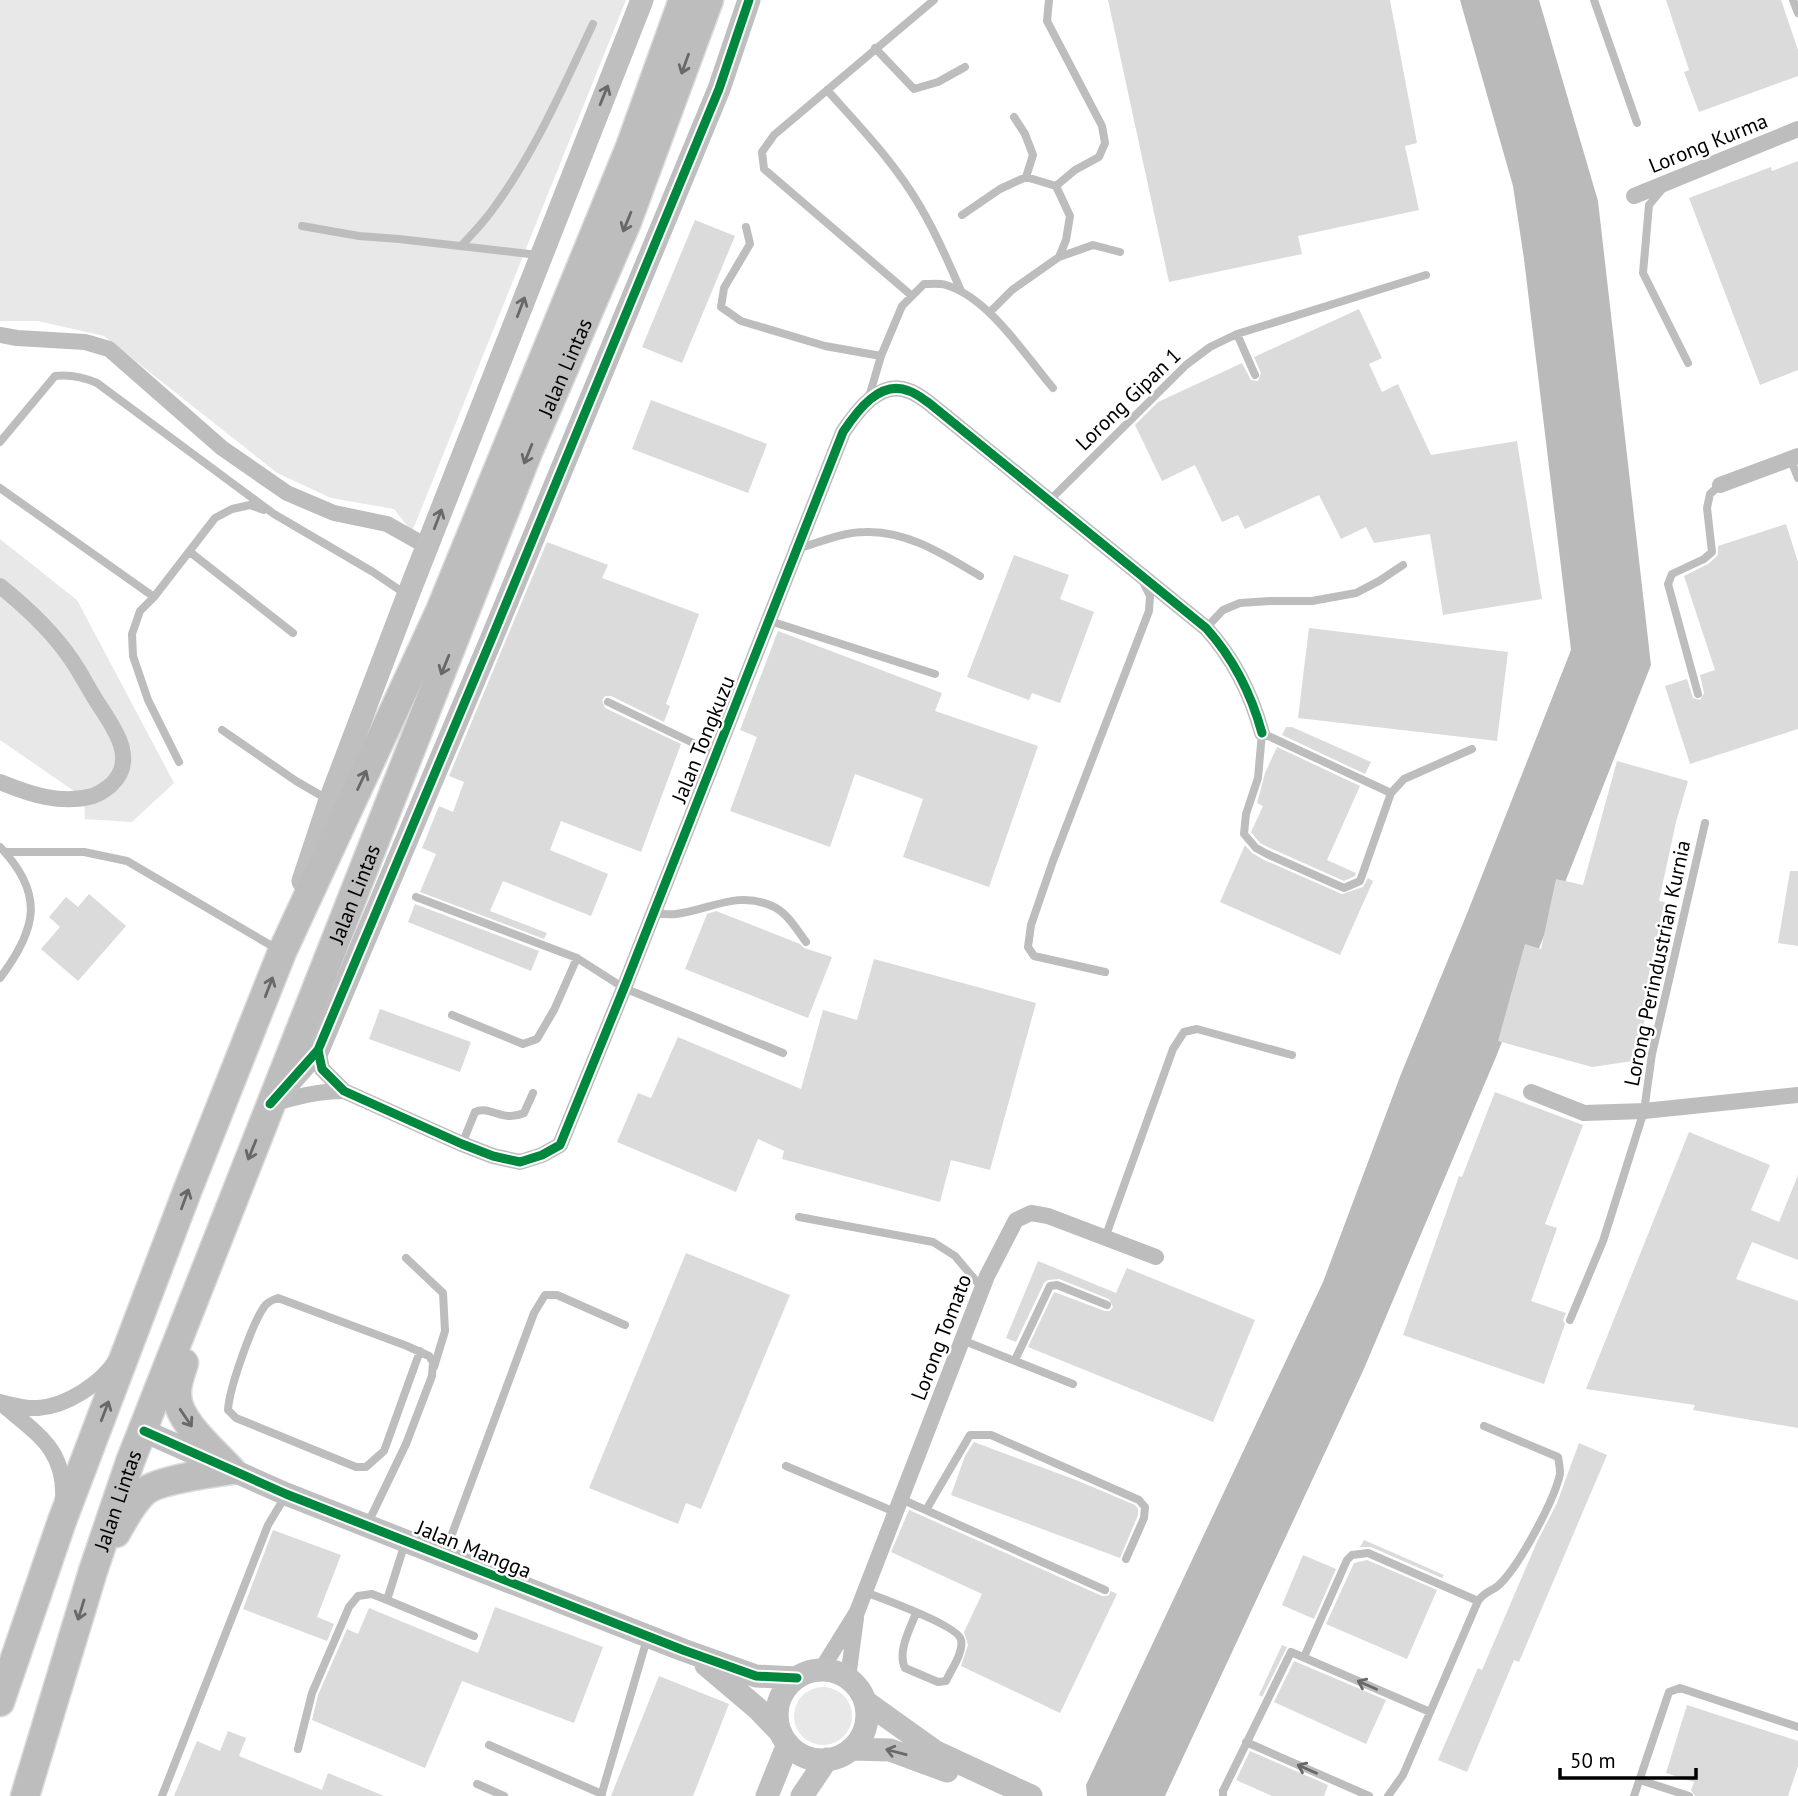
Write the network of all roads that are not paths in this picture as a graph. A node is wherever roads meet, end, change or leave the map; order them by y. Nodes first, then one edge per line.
1 (642, 0) edge
2 (683, 0) edge
3 (709, 0) edge
4 (934, 0) edge
5 (1049, 0) edge
6 (1594, 0) edge
7 (1793, 0) edge
8 (747, 2) edge
9 (1798, 13) edge
10 (593, 24) dead end
11 (875, 48) junction
12 (965, 67) dead end
13 (827, 90) junction
14 (1014, 117) dead end
15 (1637, 122) dead end
16 (1798, 130) edge
17 (640, 152) junction
18 (1026, 177) junction
19 (1669, 182) junction
20 (1056, 186) junction
21 (1634, 196) dead end
22 (961, 215) dead end
23 (302, 226) dead end
24 (746, 227) dead end
25 (461, 246) junction
26 (1120, 253) dead end
27 (541, 256) junction
28 (1059, 257) junction
29 (1426, 275) dead end
30 (961, 291) junction
31 (912, 296) junction
32 (990, 313) junction
33 (1237, 334) junction
34 (0, 335) edge
35 (881, 356) junction
36 (1688, 363) dead end
37 (1255, 374) dead end
38 (1052, 388) dead end
39 (868, 400) junction
40 (0, 442) edge
41 (1794, 457) edge
42 (1798, 478) edge
43 (1720, 485) joint
44 (0, 488) edge
45 (1050, 500) junction
46 (274, 514) junction
47 (428, 547) junction
48 (797, 549) junction
49 (190, 552) junction
50 (1403, 565) dead end
51 (1139, 573) junction
52 (980, 576) dead end
53 (0, 586) edge
54 (408, 595) junction
55 (154, 597) junction
56 (770, 621) junction
57 (1206, 628) junction
58 (293, 633) dead end
59 (934, 674) dead end
60 (1698, 694) dead end
61 (608, 702) dead end
62 (222, 730) dead end
63 (1262, 733) junction
64 (1472, 749) dead end
65 (716, 754) junction
66 (179, 762) dead end
67 (0, 782) edge
68 (1391, 793) junction
69 (330, 800) junction
70 (1705, 823) dead end
71 (3, 850) edge
72 (416, 897) dead end
73 (654, 913) junction
74 (806, 942) dead end
75 (282, 952) junction
76 (577, 958) junction
77 (1105, 972) dead end
78 (0, 978) edge
79 (624, 988) junction
80 (452, 1015) dead end
81 (318, 1050) junction
82 (783, 1053) dead end
83 (1292, 1055) dead end
84 (344, 1091) junction
85 (1531, 1092) dead end
86 (533, 1093) dead end
87 (1798, 1095) edge
88 (270, 1104) junction
89 (1644, 1111) junction
90 (462, 1144) junction
91 (799, 1217) dead end
92 (1105, 1238) junction
93 (1156, 1257) dead end
94 (406, 1258) dead end
95 (982, 1288) junction
96 (1107, 1305) dead end
97 (190, 1306) junction
98 (1570, 1320) dead end
99 (625, 1325) dead end
100 (136, 1328) junction
101 (962, 1340) junction
102 (420, 1351) junction
103 (1015, 1360) junction
104 (432, 1376) junction
105 (1073, 1384) dead end
106 (0, 1402) edge
107 (1485, 1426) dead end
108 (144, 1431) junction
109 (786, 1466) dead end
110 (231, 1470) junction
111 (286, 1494) junction
112 (898, 1506) junction
113 (926, 1510) junction
114 (62, 1521) junction
115 (367, 1526) junction
116 (406, 1540) junction
117 (443, 1556) junction
118 (1126, 1559) dead end
119 (93, 1571) junction
120 (1105, 1590) dead end
121 (865, 1592) junction
122 (36, 1596) junction
123 (387, 1600) junction
124 (1478, 1601) junction
125 (857, 1612) junction
126 (916, 1613) junction
127 (474, 1636) dead end
128 (648, 1636) junction
129 (683, 1650) junction
130 (1304, 1657) junction
131 (821, 1670) junction
132 (797, 1678) junction
133 (848, 1678) junction
134 (0, 1702) edge
135 (866, 1702) junction
136 (1430, 1712) junction
137 (1798, 1727) edge
138 (784, 1739) junction
139 (1246, 1742) junction
140 (489, 1745) dead end
141 (298, 1749) dead end
142 (852, 1749) junction
143 (827, 1759) junction
144 (1640, 1780) junction
145 (477, 1784) dead end
146 (601, 1795) edge
147 (25, 1796) edge
148 (162, 1796) edge
149 (504, 1796) edge
150 (767, 1796) edge
151 (802, 1796) edge
152 (1004, 1796) edge
153 (1031, 1796) edge
154 (1223, 1796) edge
155 (1369, 1796) edge
156 (1388, 1796) edge
157 (1634, 1796) edge
158 (1689, 1796) edge

27 -> 1 street
2 - 17 highway, Jalan Lintas
3 -> 17 highway, Jalan Lintas
4 - 11 lane
5 - 20 lane
6 - 15 lane
7 - 9 lane
8 - 81 street
10 - 25 lane
11 - 12 lane
11 - 13 lane
13 - 30 lane
13 - 31 lane
14 - 18 lane
16 - 19 street, Lorong Kurma
75 -> 17 highway, Jalan Lintas
17 -> 88 highway, Jalan Lintas
18 - 20 lane
18 - 22 lane
19 - 21 street, Lorong Kurma
19 - 36 lane
20 - 28 lane
23 - 25 lane
24 - 35 lane
25 - 27 lane
26 - 28 lane
47 -> 27 street
28 - 32 lane
29 - 33 lane, Lorong Gipan 1
30 - 31 lane
30 - 32 lane
31 - 35 lane
32 - 38 lane
33 - 37 lane
33 - 45 lane, Lorong Gipan 1
34 - 47 street
35 - 39 lane
39 - 45 street
39 - 48 street, Jalan Tongkuzu
40 - 46 lane
41 - 42 lane
41 - 43 street
43 - 60 lane
44 - 55 lane
45 - 51 street
46 - 49 lane
46 - 54 lane
47 - 54 street
48 - 52 lane
48 - 56 street, Jalan Tongkuzu
49 - 55 lane
49 - 58 lane
50 - 57 lane
51 - 57 street
51 - 77 lane
53 - 67 street
54 - 69 street
55 - 66 lane
56 - 59 lane
56 - 65 street, Jalan Tongkuzu
57 - 63 street
61 - 65 lane
62 - 69 lane
63 - 68 lane
63 - 68 lane
64 - 68 lane
65 - 73 street, Jalan Tongkuzu
69 - 75 street
70 - 89 lane, Lorong Perindustrian Kurnia
71 - 75 lane
71 - 78 lane
72 - 76 lane
73 - 74 lane
73 - 79 street, Jalan Tongkuzu
100 -> 75 highway, Jalan Lintas
76 - 79 lane
76 - 80 lane
79 - 82 lane
79 - 90 street, Jalan Tongkuzu
81 - 84 street, Jalan Tongkuzu
81 - 88 street
83 - 92 lane
84 - 88 street, Jalan Tongkuzu
84 - 90 street, Jalan Tongkuzu
85 - 89 street
86 - 90 lane
87 - 89 street
88 -> 97 highway, Jalan Lintas
89 - 98 lane, Lorong Perindustrian Kurnia
91 - 95 lane
92 - 93 street, Lorong Tomato
92 - 95 street, Lorong Tomato
94 - 104 lane
95 - 101 street, Lorong Tomato
96 - 103 lane
97 - 108 highway, Jalan Lintas
97 -> 110 highway
99 - 117 lane
100 - 106 street
114 -> 100 highway, Jalan Lintas
101 - 103 lane
101 - 112 street, Lorong Tomato
102 - 102 lane
102 - 104 lane
103 - 105 lane
104 - 115 lane
106 - 114 street
107 - 124 lane
108 - 110 street, Jalan Mangga
108 - 119 highway, Jalan Lintas
108 - 122 highway
109 - 112 lane
110 - 111 street, Jalan Mangga
110 - 119 highway
111 - 115 street, Jalan Mangga
111 - 148 lane
112 - 113 lane
112 - 121 street, Lorong Tomato
113 - 118 lane
113 - 120 lane
114 - 122 highway, Jalan Lintas
115 - 116 street, Jalan Mangga
116 - 117 street, Jalan Mangga
116 - 123 lane
117 - 128 street, Jalan Mangga
119 -> 147 highway, Jalan Lintas
121 - 125 street, Lorong Tomato
121 - 126 lane
122 - 134 highway, Jalan Lintas
123 - 127 lane
123 - 141 lane
124 - 130 lane
124 - 136 lane
125 - 131 street, Lorong Tomato
125 - 133 street, Lorong Tomato
126 - 126 lane
128 - 129 street, Jalan Mangga
128 - 146 lane
129 - 132 street, Jalan Mangga
129 - 138 street, Jalan Mangga
136 -> 130 lane
130 - 139 lane
131 - 132 street, Jalan Mangga
131 - 133 street
132 - 138 street
133 - 135 street
135 - 142 street
135 - 153 street
136 - 156 lane
137 - 144 lane
138 - 143 street, Jalan Mangga
138 - 150 street
139 - 154 lane
155 -> 139 lane
140 - 146 lane
142 - 143 street
152 -> 142 street
143 - 151 street
144 - 157 lane
144 - 158 lane
145 - 149 lane

